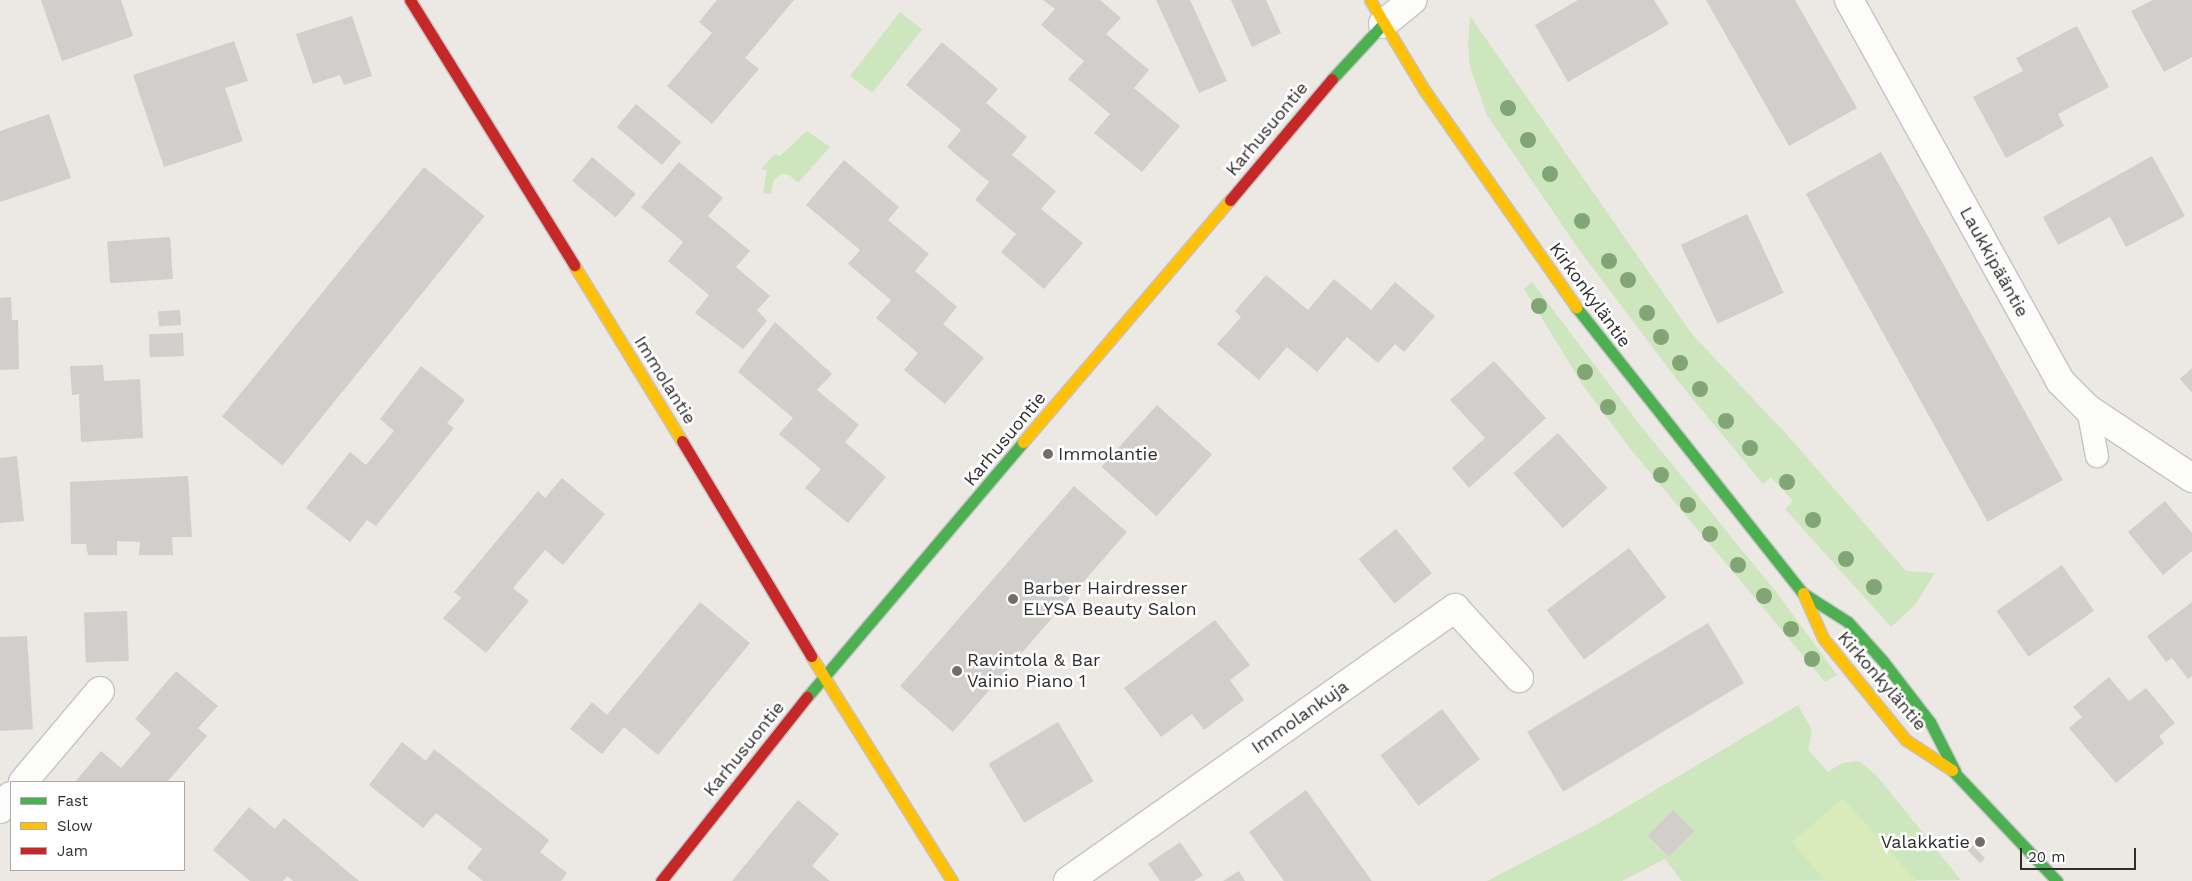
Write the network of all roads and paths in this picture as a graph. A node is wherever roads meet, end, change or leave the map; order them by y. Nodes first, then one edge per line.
1 (410, 0) edge
2 (1370, 0) edge
3 (1413, 0) edge
4 (1849, 0) edge
5 (1383, 24) junction
6 (2088, 409) junction
7 (2097, 456) dead end
8 (2192, 478) edge
9 (1804, 594) junction
10 (823, 677) junction
11 (1519, 678) dead end
12 (100, 691) dead end
13 (1955, 772) junction
14 (24, 781) edge
15 (10, 797) edge
16 (0, 809) edge
17 (660, 881) edge
18 (952, 881) edge
19 (1068, 881) edge
20 (2057, 881) edge

1 - 10 street, Immolantie
2 - 5 street, Kirkonkyläntie
3 - 5 street
4 - 6 street, Laukkipääntie
5 - 9 street, Kirkonkyläntie
5 - 10 street, Karhusuontie
6 - 7 lane
6 - 8 street, Laukkipääntie
9 - 13 street, Kirkonkyläntie
9 - 13 street, Kirkonkyläntie
10 - 17 street, Karhusuontie
10 - 18 street, Immolantie
11 - 19 street, Immolankuja
12 - 14 street
13 - 20 street, Kirkonkyläntie
15 - 16 street

